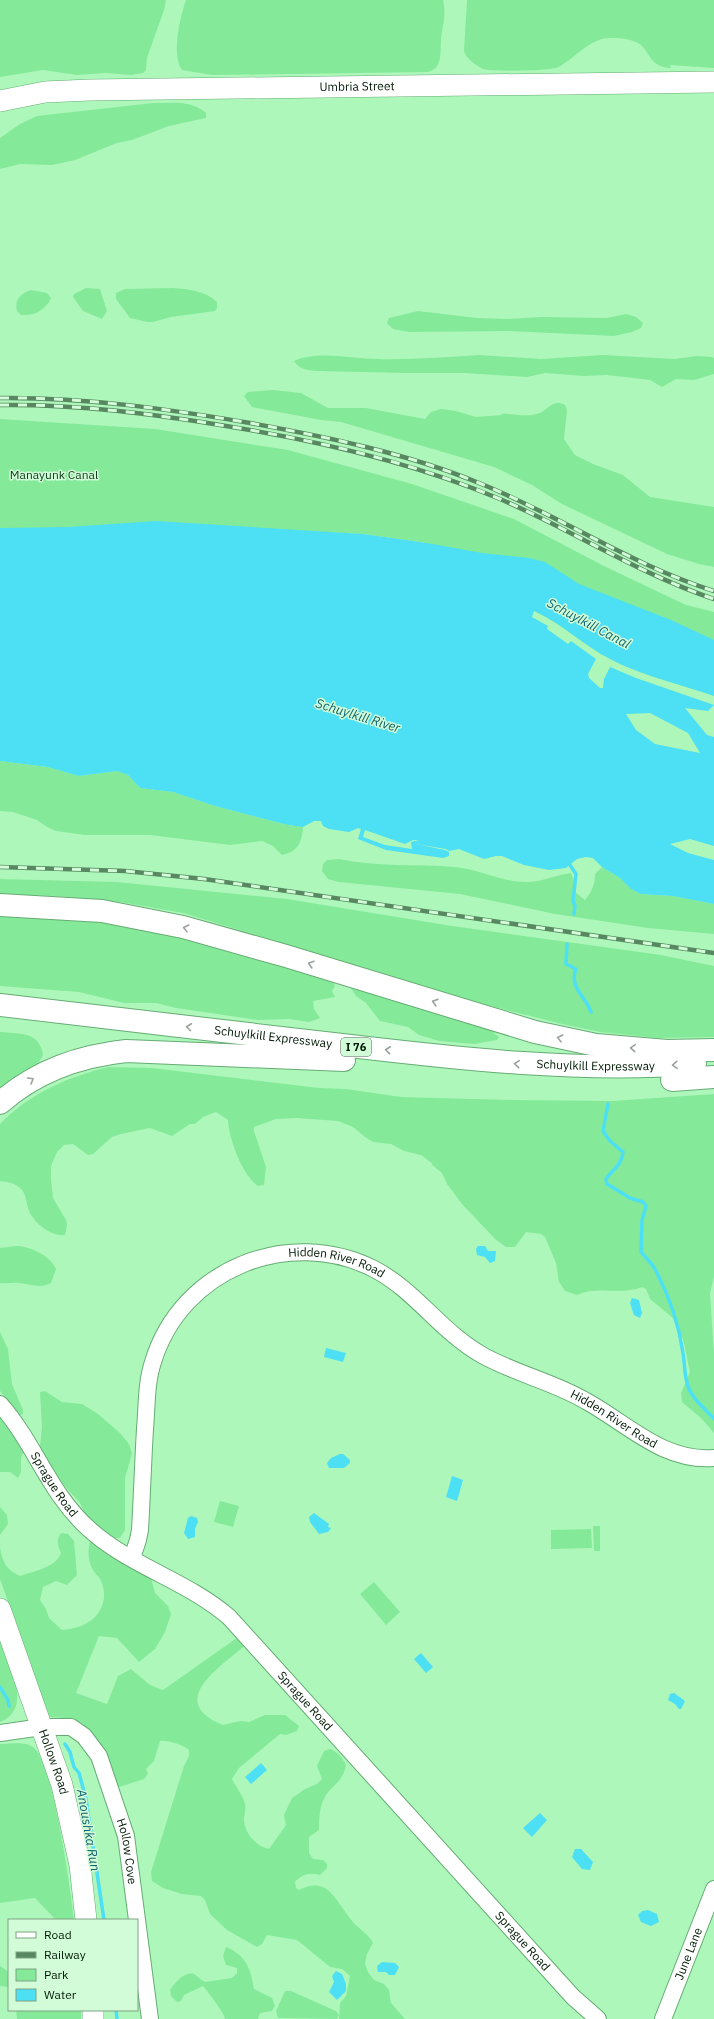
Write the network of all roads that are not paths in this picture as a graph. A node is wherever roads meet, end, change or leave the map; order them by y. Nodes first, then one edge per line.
1 (714, 82) edge
2 (0, 101) edge
3 (0, 905) edge
4 (0, 1005) edge
5 (0, 1020) edge
6 (714, 1050) edge
7 (344, 1060) junction
8 (714, 1061) edge
9 (714, 1077) edge
10 (0, 1103) edge
11 (0, 1404) edge
12 (714, 1458) edge
13 (132, 1558) junction
14 (0, 1609) edge
15 (42, 1727) junction
16 (0, 1733) edge
17 (714, 1889) edge
18 (86, 1919) edge
19 (137, 1919) edge
20 (138, 1928) edge
21 (589, 2016) edge
22 (150, 2019) edge
23 (663, 2019) edge

1 - 2 main road, Umbria Street
6 -> 3 highway
8 -> 4 highway, Schuylkill Expressway / I 76
5 - 7 highway, Schuylkill Expressway / I 76
7 - 9 highway, Schuylkill Expressway / I 76
10 -> 7 highway
11 - 13 street, Sprague Road
12 - 13 street, Hidden River Road
13 - 21 street, Sprague Road
14 - 15 main road, Hollow Road
15 - 16 street, Hollow Cove
15 - 18 main road, Hollow Road
15 - 19 street, Hollow Cove
17 - 23 street, June Lane
20 - 22 street, Hollow Cove

